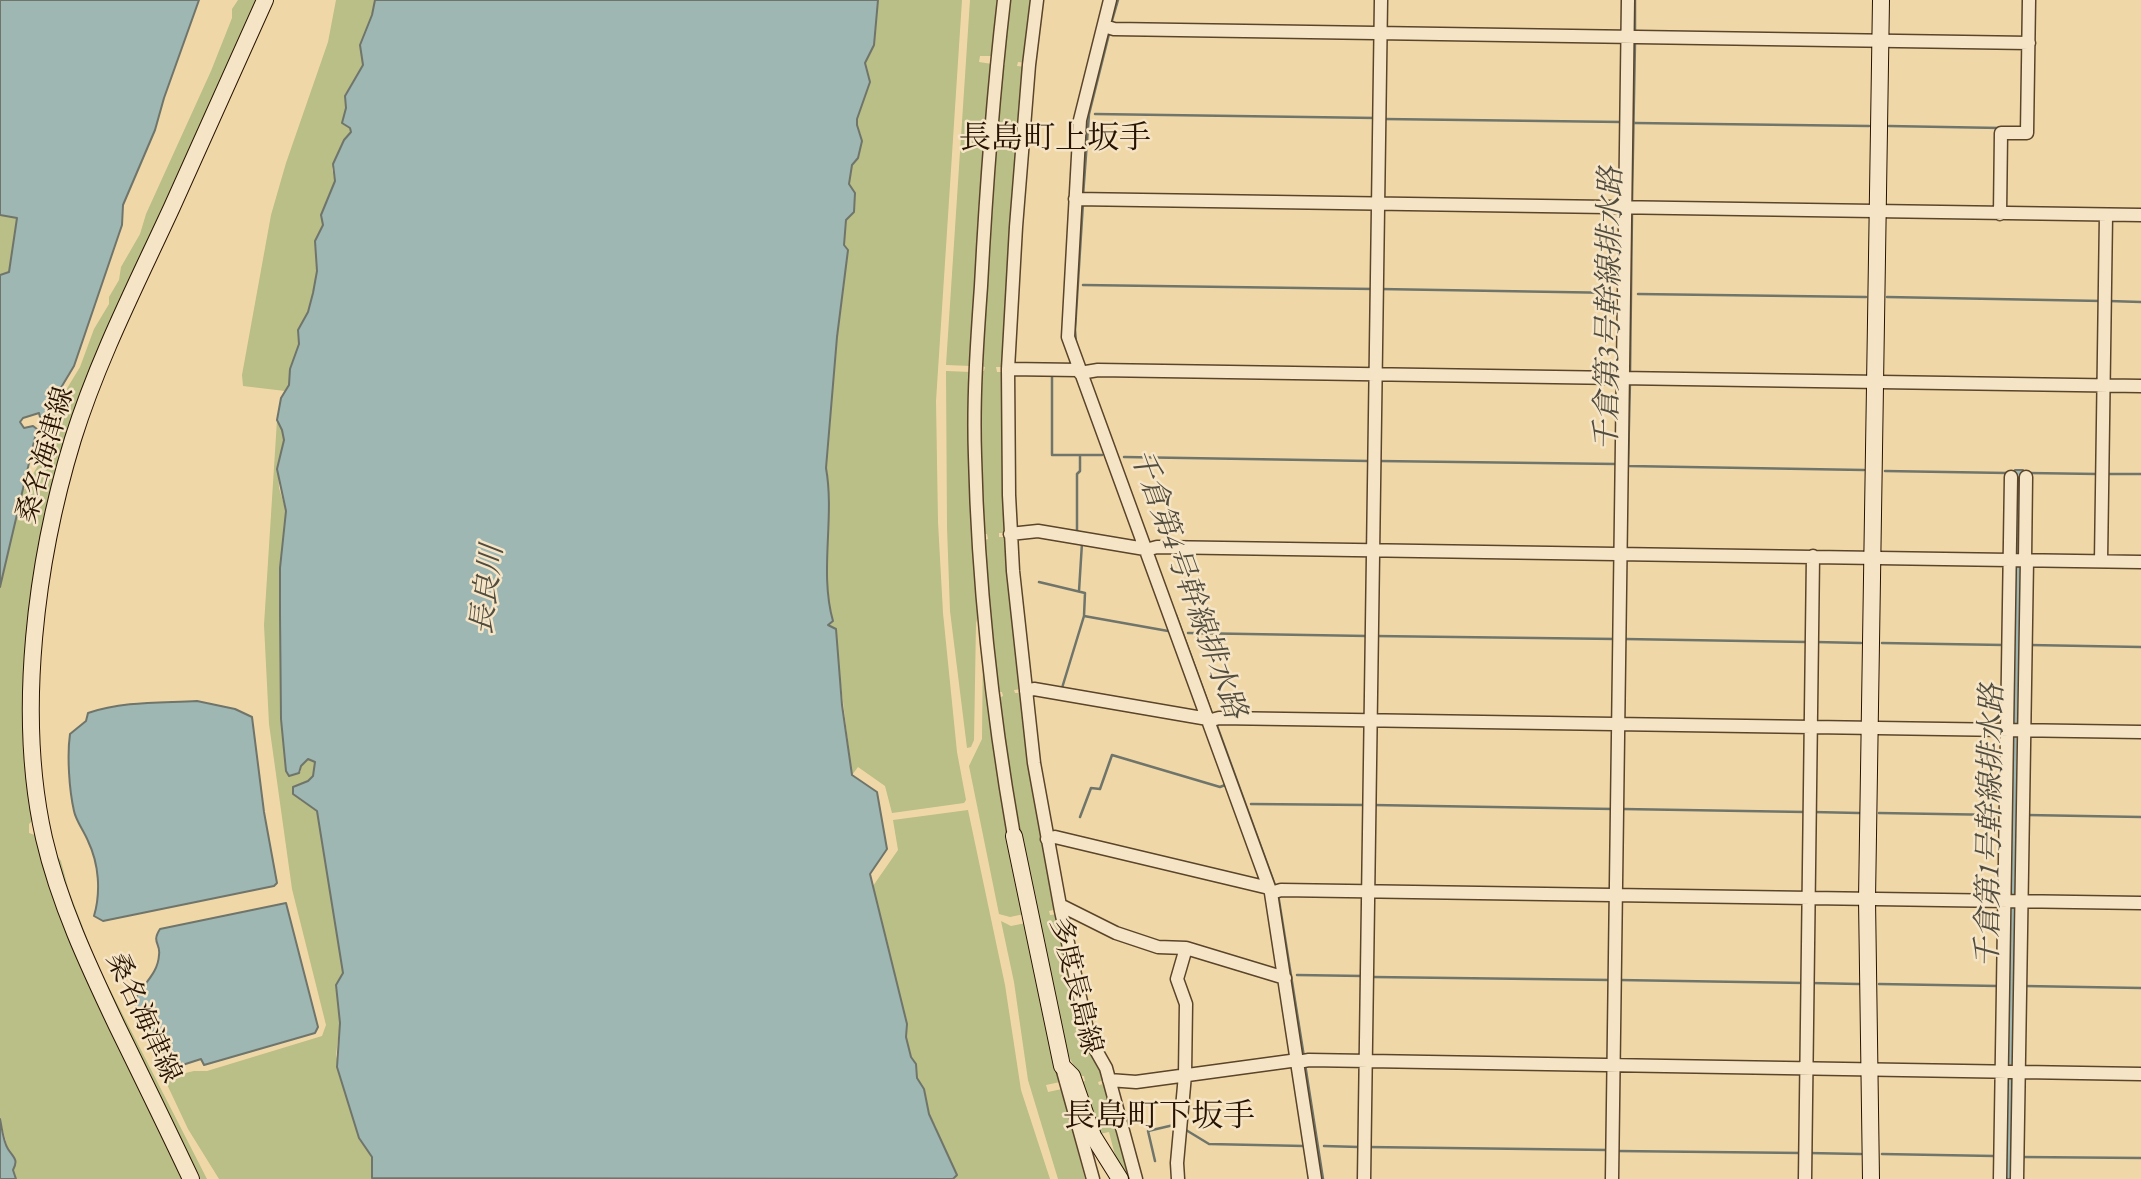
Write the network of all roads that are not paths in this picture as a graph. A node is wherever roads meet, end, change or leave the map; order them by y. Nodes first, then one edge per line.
1 (265, 0) edge
2 (1004, 0) edge
3 (1037, 0) edge
4 (1110, 0) edge
5 (1381, 0) edge
6 (1629, 0) edge
7 (1881, 0) edge
8 (2029, 0) edge
9 (1108, 28) junction
10 (1381, 34) junction
11 (1632, 38) junction
12 (1881, 41) junction
13 (2029, 43) junction
14 (1080, 199) junction
15 (1378, 204) junction
16 (1630, 208) junction
17 (1878, 212) junction
18 (2000, 214) junction
19 (2106, 215) junction
20 (2141, 215) edge
21 (1008, 369) junction
22 (1083, 371) junction
23 (1375, 375) junction
24 (1628, 378) junction
25 (1875, 382) junction
26 (2104, 386) junction
27 (2141, 386) edge
28 (2011, 477) dead end
29 (2026, 477) dead end
30 (1010, 534) junction
31 (1149, 549) junction
32 (1373, 550) junction
33 (1622, 553) junction
34 (1813, 556) junction
35 (1873, 558) junction
36 (2019, 560) junction
37 (2101, 561) junction
38 (2141, 562) edge
39 (1026, 691) junction
40 (1211, 720) junction
41 (1370, 720) junction
42 (1619, 724) junction
43 (1811, 727) junction
44 (1870, 728) junction
45 (2015, 730) junction
46 (2141, 732) edge
47 (1014, 836) joint
48 (1047, 839) junction
49 (1274, 891) junction
50 (1368, 891) junction
51 (1616, 895) junction
52 (1809, 898) junction
53 (1867, 899) junction
54 (2012, 901) junction
55 (2141, 903) edge
56 (1060, 905) junction
57 (1186, 948) junction
58 (1284, 978) junction
59 (1302, 1061) junction
60 (1365, 1061) junction
61 (1614, 1065) junction
62 (1062, 1066) junction
63 (1807, 1069) junction
64 (1870, 1070) junction
65 (2010, 1072) junction
66 (2141, 1074) edge
67 (1185, 1075) junction
68 (1110, 1080) junction
69 (191, 1179) edge
70 (1093, 1179) edge
71 (1119, 1179) edge
72 (1136, 1179) edge
73 (1178, 1179) edge
74 (1315, 1179) edge
75 (1364, 1179) edge
76 (1612, 1179) edge
77 (1805, 1179) edge
78 (1871, 1179) edge
79 (2000, 1179) edge
80 (2017, 1179) edge

1 - 69 main road, 桑名海津線
2 - 47 street
3 - 21 street
4 - 9 street
5 - 10 street
6 - 11 street
7 - 12 main road
8 - 13 street
9 - 10 street
9 - 14 street
10 - 11 street
10 - 15 street
11 - 12 street
11 - 16 street
12 - 13 street
12 - 17 main road
13 - 18 street
14 - 15 street
14 - 22 street
15 - 16 street
15 - 23 street
16 - 17 street
16 - 24 street
17 - 18 street
17 - 25 main road
18 - 19 street
19 - 20 street
19 - 26 street
21 - 22 street
21 - 30 street
22 - 23 street
22 - 31 street
23 - 24 street
23 - 32 street
24 - 25 street
24 - 33 street
25 - 26 street
25 - 35 main road
26 - 27 street
26 - 37 street
28 - 36 street
29 - 36 street
30 - 31 street
30 - 39 street
31 - 32 street
31 - 40 street
32 - 33 street
32 - 41 street
33 - 34 street
33 - 42 street
34 - 35 street
34 - 43 street
35 - 36 street
35 - 44 main road
36 - 37 street
36 - 45 street
36 - 45 street
37 - 38 street
39 - 40 street
39 - 48 street
40 - 41 street
40 - 49 street
41 - 42 street
41 - 50 street
42 - 43 street
42 - 51 street
43 - 44 street
43 - 52 street
44 - 45 street
44 - 53 main road
45 - 46 street
45 - 54 street
47 - 62 main road, 多度長島線
48 - 49 street
48 - 56 street
49 - 50 street
49 - 58 street
50 - 51 street
50 - 60 street
51 - 52 street
51 - 61 street
52 - 53 street
52 - 63 street
53 - 54 street
53 - 64 main road
54 - 55 street
54 - 65 street
56 - 57 street
56 - 68 street
57 - 58 street
57 - 67 street
58 - 59 street
59 - 60 street
59 - 67 street
59 - 74 street
60 - 61 street
60 - 75 street
61 - 63 street
61 - 76 street
62 - 70 street
62 - 71 main road, 多度長島線
63 - 64 street
63 - 77 street
64 - 65 street
64 - 78 main road
65 - 66 street
65 - 79 street
65 - 80 street
67 - 68 street
67 - 73 street
68 - 72 street

